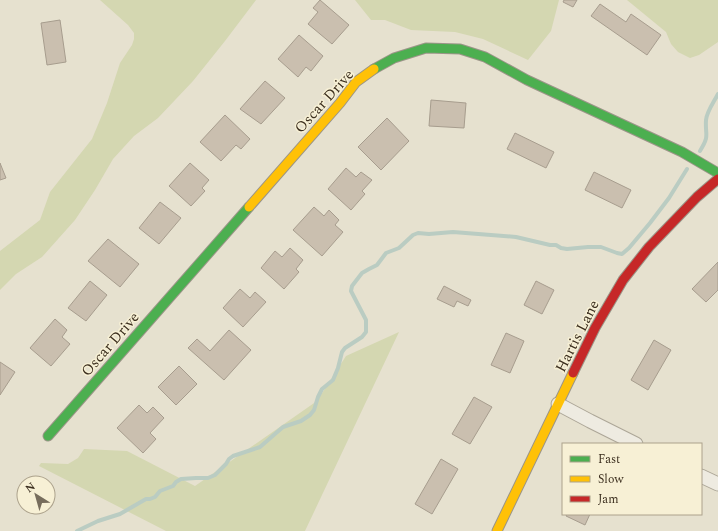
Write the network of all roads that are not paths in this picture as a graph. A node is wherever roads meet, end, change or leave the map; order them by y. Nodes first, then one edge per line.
1 (718, 173) edge
2 (718, 179) edge
3 (558, 404) junction
4 (48, 436) dead end
5 (634, 443) edge
6 (702, 476) edge
7 (718, 484) edge
8 (497, 531) edge

1 - 4 street, Oscar Drive
2 - 3 street, Hartis Lane
3 - 5 street
3 - 8 street, Hartis Lane
6 - 7 street

